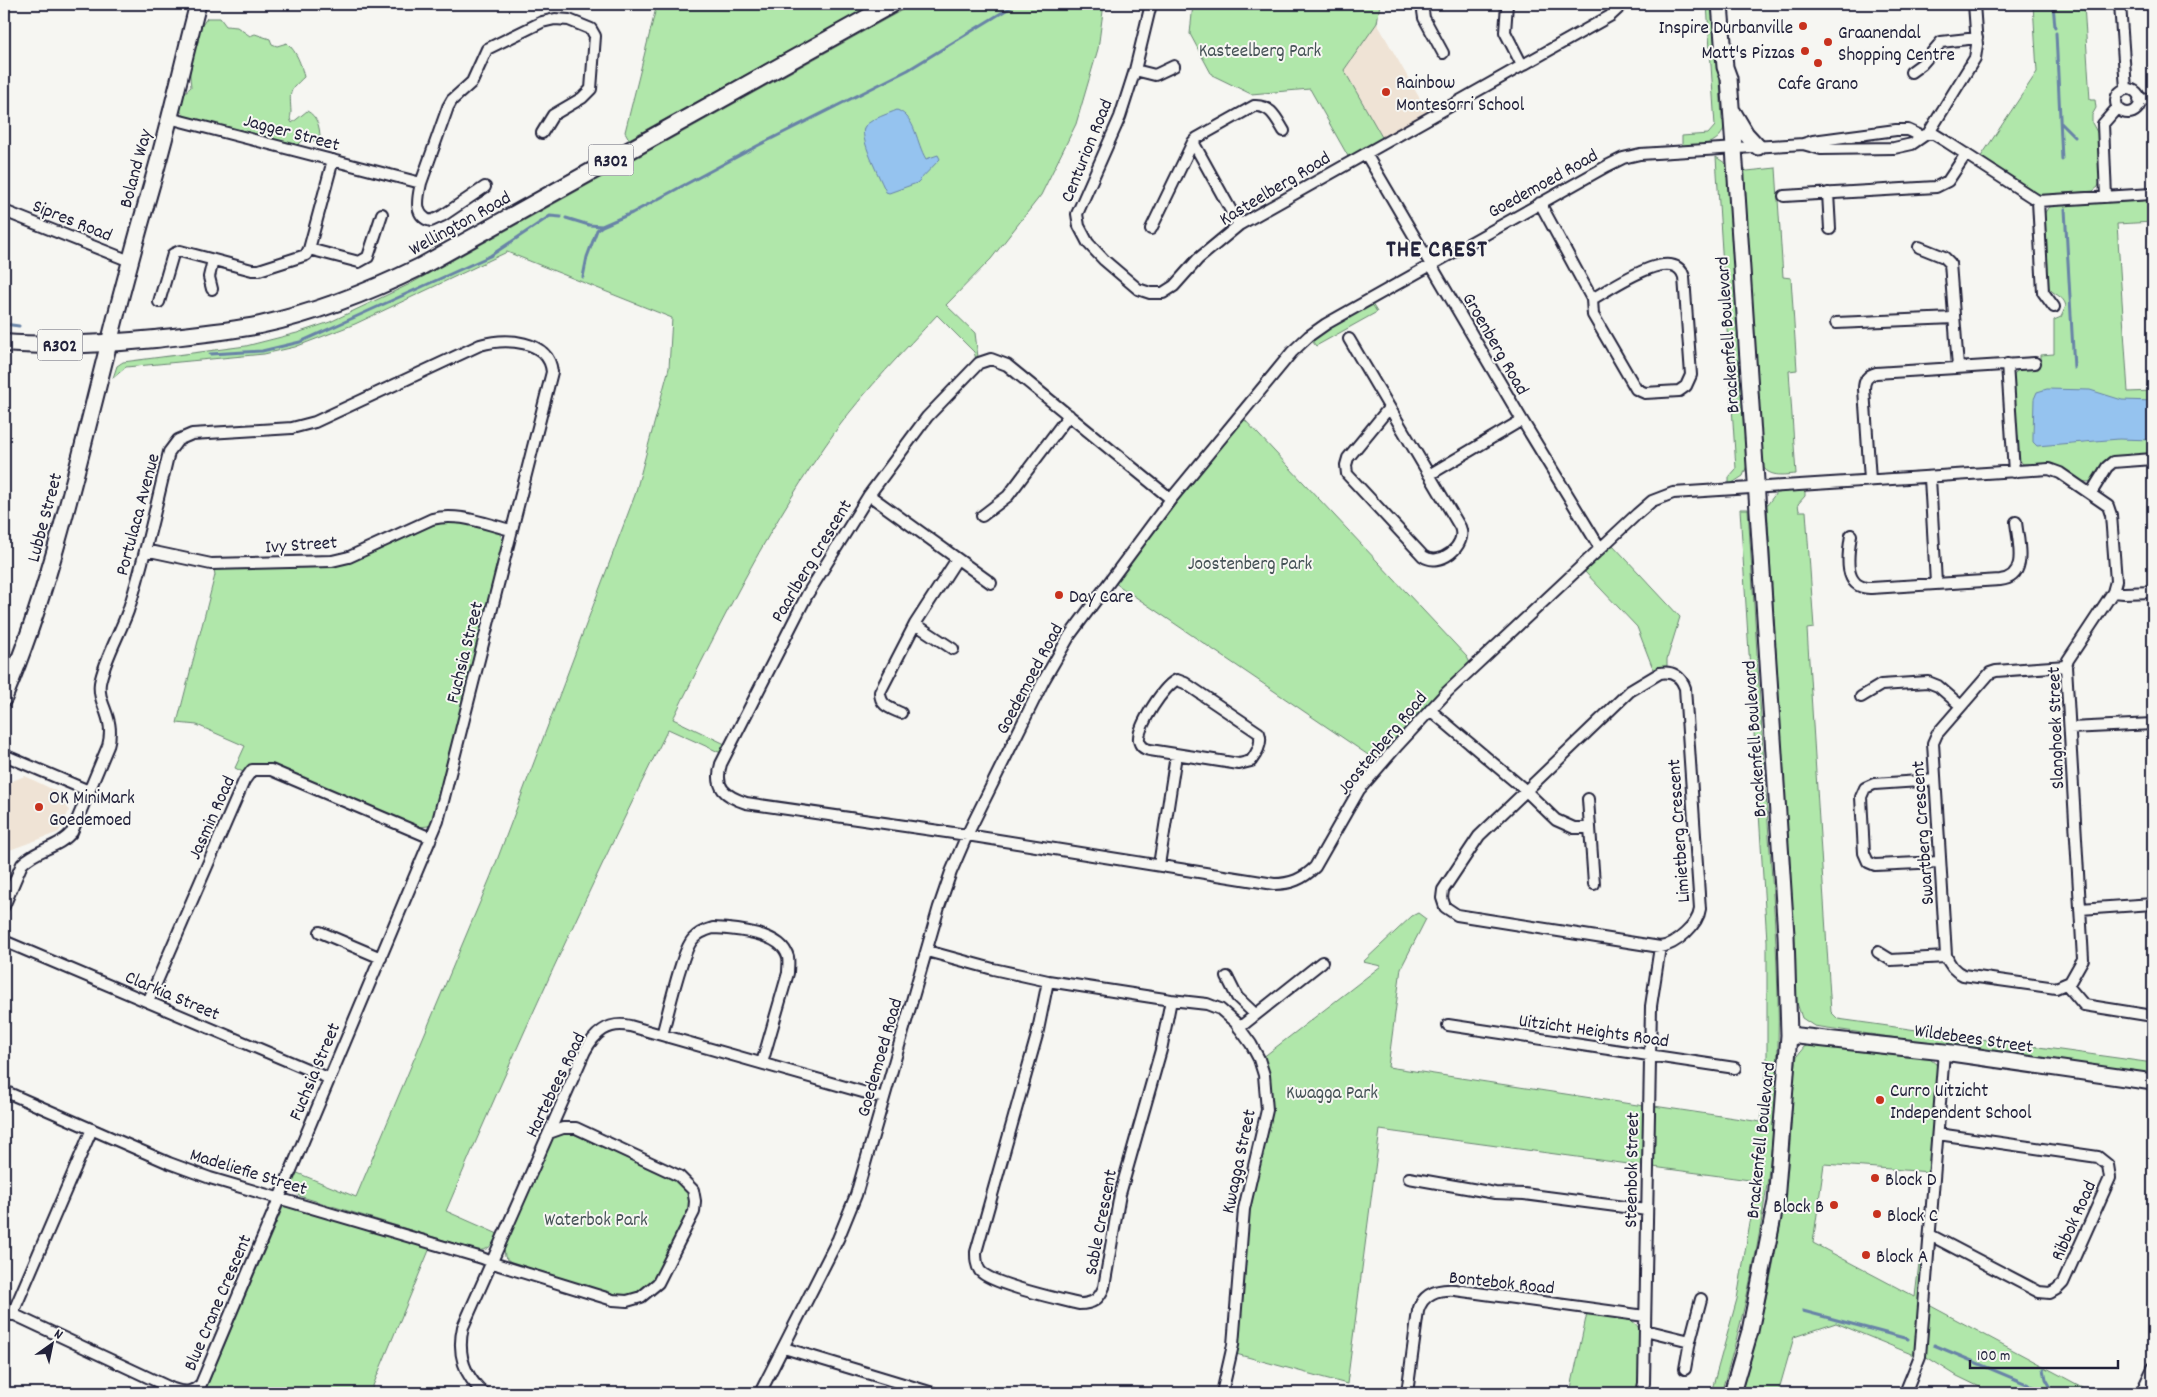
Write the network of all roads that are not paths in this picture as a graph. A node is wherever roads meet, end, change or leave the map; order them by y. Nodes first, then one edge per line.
1 (198, 4) edge
2 (892, 4) edge
3 (1151, 4) edge
4 (1422, 4) edge
5 (1507, 4) edge
6 (1623, 4) edge
7 (1720, 4) edge
8 (1727, 4) edge
9 (1974, 4) edge
10 (2120, 4) edge
11 (1976, 38) junction
12 (1443, 53) dead end
13 (1522, 65) junction
14 (1174, 66) dead end
15 (1135, 70) junction
16 (1911, 72) dead end
17 (1729, 78) junction
18 (2126, 90) junction
19 (2153, 99) edge
20 (2139, 100) junction
21 (2117, 108) junction
22 (1731, 109) junction
23 (169, 118) junction
24 (1284, 131) dead end
25 (542, 133) dead end
26 (1925, 135) junction
27 (1193, 142) junction
28 (1803, 144) junction
29 (1758, 146) junction
30 (1734, 148) junction
31 (1366, 154) junction
32 (1966, 154) junction
33 (333, 160) junction
34 (421, 183) junction
35 (485, 187) dead end
36 (2153, 192) edge
37 (1828, 193) junction
38 (1784, 196) dead end
39 (2106, 197) junction
40 (2038, 201) junction
41 (1540, 203) junction
42 (4, 211) edge
43 (382, 214) dead end
44 (1239, 225) junction
45 (1830, 229) dead end
46 (1151, 230) dead end
47 (1088, 243) joint
48 (1919, 247) dead end
49 (310, 249) junction
50 (213, 260) junction
51 (130, 261) junction
52 (1431, 264) junction
53 (212, 289) dead end
54 (1592, 299) junction
55 (159, 302) dead end
56 (2054, 307) dead end
57 (1954, 318) junction
58 (1836, 323) dead end
59 (1349, 339) dead end
60 (4, 343) edge
61 (108, 343) junction
62 (540, 350) joint
63 (2036, 363) dead end
64 (2007, 364) junction
65 (1958, 367) junction
66 (1389, 408) junction
67 (1069, 415) junction
68 (1522, 420) junction
69 (2153, 459) edge
70 (2014, 472) junction
71 (1429, 475) junction
72 (1930, 478) junction
73 (1870, 480) junction
74 (1756, 488) junction
75 (2091, 493) junction
76 (869, 495) junction
77 (1171, 499) junction
78 (982, 516) dead end
79 (2016, 522) dead end
80 (511, 530) junction
81 (1852, 534) dead end
82 (1600, 548) junction
83 (145, 550) junction
84 (957, 559) junction
85 (991, 583) dead end
86 (1936, 583) junction
87 (2113, 592) junction
88 (2153, 592) edge
89 (915, 624) junction
90 (953, 649) dead end
91 (2066, 666) junction
92 (1861, 697) dead end
93 (4, 698) edge
94 (1961, 706) junction
95 (1430, 710) junction
96 (900, 713) dead end
97 (2153, 724) edge
98 (2070, 728) junction
99 (4, 754) edge
100 (1176, 754) junction
101 (1935, 780) junction
102 (1525, 790) junction
103 (89, 791) junction
104 (1588, 799) dead end
105 (1590, 828) junction
106 (967, 835) junction
107 (431, 838) junction
108 (1940, 862) junction
109 (1159, 866) junction
110 (1594, 884) dead end
111 (2153, 904) edge
112 (4, 906) edge
113 (2080, 909) junction
114 (320, 932) dead end
115 (4, 941) edge
116 (1660, 947) junction
117 (927, 951) junction
118 (1878, 952) dead end
119 (1946, 957) junction
120 (381, 958) junction
121 (1322, 962) dead end
122 (1227, 977) dead end
123 (1048, 981) junction
124 (2067, 984) junction
125 (1171, 1000) junction
126 (148, 1002) junction
127 (1255, 1014) junction
128 (2153, 1016) edge
129 (1448, 1025) dead end
130 (1239, 1028) junction
131 (662, 1035) junction
132 (1789, 1035) junction
133 (1944, 1052) junction
134 (1650, 1054) junction
135 (762, 1063) junction
136 (1735, 1068) dead end
137 (328, 1078) junction
138 (2153, 1082) edge
139 (4, 1091) edge
140 (884, 1098) junction
141 (92, 1129) junction
142 (549, 1133) junction
143 (1938, 1134) junction
144 (1409, 1178) dead end
145 (279, 1198) junction
146 (1647, 1210) junction
147 (1930, 1235) junction
148 (491, 1262) junction
149 (1701, 1299) dead end
150 (8, 1312) edge
151 (1645, 1316) junction
152 (1645, 1330) junction
153 (1690, 1341) junction
154 (784, 1348) junction
155 (1685, 1368) dead end
156 (2153, 1368) edge
157 (484, 1393) edge
158 (760, 1393) edge
159 (933, 1393) edge
160 (1222, 1393) edge
161 (1407, 1393) edge
162 (1642, 1393) edge
163 (1732, 1393) edge
164 (1905, 1393) edge
165 (2141, 1393) edge

1 - 23 street, Boland Way
2 - 61 main road, Wellington Road / R302
3 - 15 street, Centurion Road
4 - 12 street
5 - 13 street
6 - 13 street, Kasteelberg Road
7 - 17 street, Brackenfell Boulevard
8 - 17 street, Brackenfell Boulevard
9 - 11 street
10 - 18 street
11 - 16 street
11 - 26 street
13 - 31 street, Kasteelberg Road
14 - 15 street
15 - 47 street, Centurion Road
17 - 22 street, Brackenfell Boulevard
18 - 20 street
18 - 21 street
19 - 20 street
20 - 21 street
21 - 39 street
22 - 29 street
22 - 30 street, Brackenfell Boulevard
23 - 33 street, Jagger Street
23 - 51 street, Boland Way
24 - 27 street
25 - 34 street
26 - 28 street
26 - 28 street
26 - 32 street
27 - 44 street
27 - 46 street
28 - 29 street, Goedemoed Road
29 - 30 street, Goedemoed Road
30 - 41 street, Goedemoed Road
30 - 74 street, Brackenfell Boulevard
31 - 44 street, Kasteelberg Road
31 - 52 street, Groenberg Road
32 - 37 street
32 - 40 street
33 - 34 street, Jagger Street
33 - 49 street
34 - 35 street
36 - 39 street
37 - 38 street
37 - 45 street
39 - 40 street
40 - 56 street
41 - 52 street, Goedemoed Road
41 - 54 street
42 - 51 street, Sipres Road
43 - 49 street
44 - 47 street, Kasteelberg Road
48 - 57 street
49 - 50 street
50 - 53 street
50 - 55 street
51 - 61 street, Boland Way
52 - 68 street, Groenberg Road
52 - 77 street, Goedemoed Road
54 - 54 street
57 - 58 street
57 - 65 street
59 - 66 street
60 - 61 main road, Wellington Road / R302
61 - 93 street, Lubbe Street
62 - 80 street, Fuchsia Street
62 - 83 street, Portulaca Avenue
63 - 64 street
64 - 65 street
64 - 70 street
65 - 73 street
66 - 71 street
66 - 71 street
67 - 76 street, Paarlberg Crescent
67 - 77 street, Paarlberg Crescent
67 - 78 street
68 - 71 street
68 - 82 street, Groenberg Road
69 - 75 street
70 - 72 street, Slanghoek Street
70 - 75 street, Slanghoek Street
72 - 73 street, Slanghoek Street
72 - 86 street
73 - 74 street, Slanghoek Street
74 - 82 street, Joostenberg Road
74 - 132 street, Brackenfell Boulevard
75 - 87 street, Slanghoek Street
76 - 84 street
76 - 106 street, Paarlberg Crescent
77 - 106 street, Goedemoed Road
79 - 86 street
80 - 83 street, Ivy Street
80 - 107 street, Fuchsia Street
81 - 86 street
82 - 95 street, Joostenberg Road
83 - 103 street, Portulaca Avenue
84 - 85 street
84 - 89 street
87 - 88 street
87 - 91 street, Slanghoek Street
89 - 90 street
89 - 96 street
91 - 94 street, Swartberg Crescent
91 - 98 street, Slanghoek Street
92 - 94 street
94 - 101 street, Swartberg Crescent
95 - 102 street
95 - 109 street, Joostenberg Road
97 - 98 street
98 - 113 street, Slanghoek Street
99 - 103 street
100 - 100 street
100 - 109 street
101 - 108 street, Swartberg Crescent
101 - 108 street
102 - 105 street
102 - 116 street, Limietberg Crescent
102 - 116 street, Limietberg Crescent
103 - 112 street, Portulaca Avenue
104 - 105 street
105 - 110 street
106 - 109 street, Joostenberg Road
106 - 117 street, Goedemoed Road
107 - 120 street, Fuchsia Street
107 - 126 street, Jasmin Road
108 - 119 street, Swartberg Crescent
111 - 113 street
113 - 124 street, Slanghoek Street
114 - 120 street
115 - 126 street, Clarkia Street
116 - 134 street, Steenbok Street
117 - 123 street, Kwagga Street
117 - 140 street, Goedemoed Road
118 - 119 street
119 - 124 street
120 - 137 street, Fuchsia Street
121 - 127 street
122 - 127 street
123 - 125 street, Kwagga Street
123 - 125 street, Sable Crescent
124 - 128 street
125 - 130 street, Kwagga Street
126 - 137 street, Clarkia Street
127 - 130 street
129 - 134 street, Uitzicht Heights Road
130 - 160 street, Kwagga Street
131 - 135 street, Hartebees Road
131 - 135 street
131 - 142 street, Hartebees Road
132 - 133 street, Wildebees Street
132 - 163 street, Brackenfell Boulevard
133 - 138 street, Wildebees Street
133 - 143 street
134 - 136 street, Uitzicht Heights Road
134 - 146 street, Steenbok Street
135 - 140 street, Hartebees Road
137 - 145 street, Fuchsia Street
139 - 141 street, Madeliefie Street
140 - 154 street, Goedemoed Road
141 - 145 street, Madeliefie Street
141 - 150 street
142 - 148 street, Hartebees Road
142 - 148 street, Madeliefie Street
143 - 147 street
143 - 147 street, Ribbok Road
144 - 146 street
145 - 148 street, Madeliefie Street
145 - 150 street, Blue Crane Crescent
146 - 151 street, Steenbok Street
147 - 164 street
148 - 157 street, Hartebees Road
149 - 153 street
151 - 152 street, Steenbok Street
151 - 161 street, Bontebok Road
152 - 153 street
152 - 162 street, Steenbok Street
153 - 155 street
154 - 158 street, Goedemoed Road
154 - 159 street
156 - 165 street

